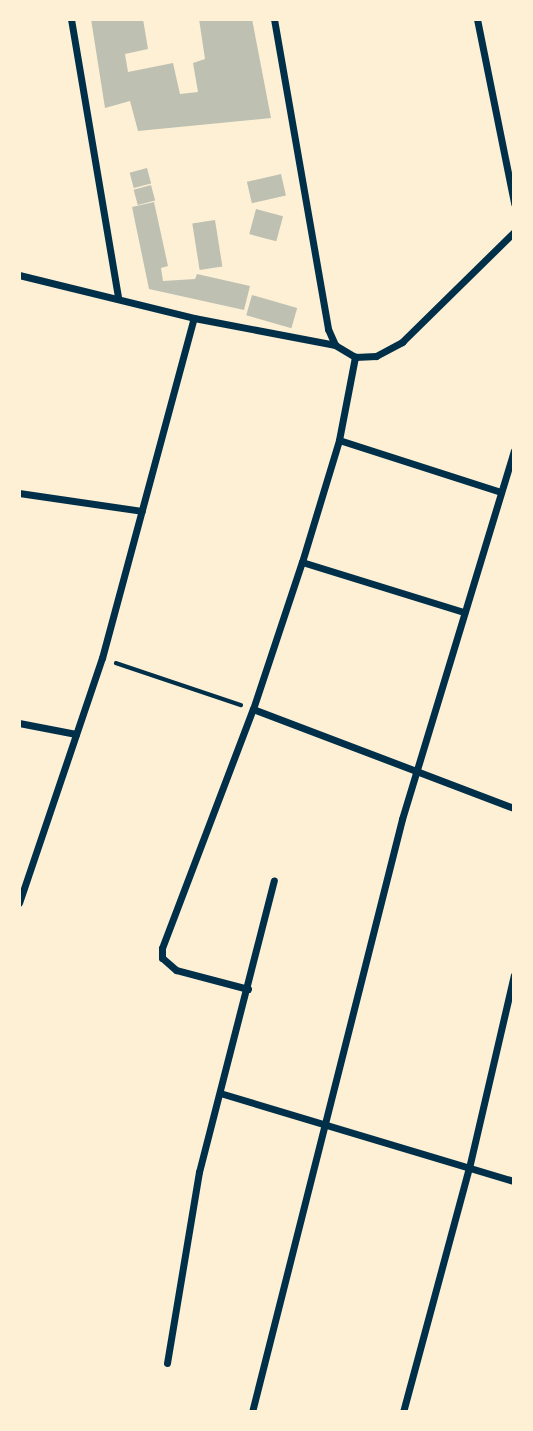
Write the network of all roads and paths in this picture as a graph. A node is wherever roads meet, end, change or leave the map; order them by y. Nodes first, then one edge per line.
1 (71, 19) edge
2 (274, 19) edge
3 (477, 19) edge
4 (514, 203) edge
5 (514, 232) edge
6 (19, 275) edge
7 (118, 296) junction
8 (194, 318) junction
9 (335, 345) junction
10 (355, 358) junction
11 (339, 440) junction
12 (514, 451) edge
13 (502, 492) junction
14 (19, 493) edge
15 (142, 510) junction
16 (302, 562) junction
17 (464, 612) junction
18 (102, 658) junction
19 (253, 709) junction
20 (19, 723) edge
21 (76, 733) junction
22 (416, 768) junction
23 (514, 808) edge
24 (274, 880) dead end
25 (19, 903) edge
26 (514, 975) edge
27 (248, 989) junction
28 (220, 1093) junction
29 (323, 1124) junction
30 (469, 1168) junction
31 (514, 1181) edge
32 (167, 1363) dead end
33 (252, 1412) edge
34 (403, 1412) edge

1 - 7 street
2 - 9 street
3 - 4 street
5 - 10 street
6 - 7 street
7 - 8 street
8 - 9 street
8 - 15 street
9 - 10 street
10 - 11 street
11 - 13 street
11 - 16 street
12 - 13 street
13 - 17 street
14 - 15 street
15 - 18 street
16 - 17 street
16 - 19 street
17 - 22 street
18 - 19 path
18 - 21 street
19 - 22 street
19 - 27 street
20 - 21 street
21 - 25 street
22 - 23 street
22 - 29 street
24 - 27 street
26 - 30 street
27 - 28 street
28 - 29 street
28 - 32 street
29 - 30 street
29 - 33 street
30 - 31 street
30 - 34 street

